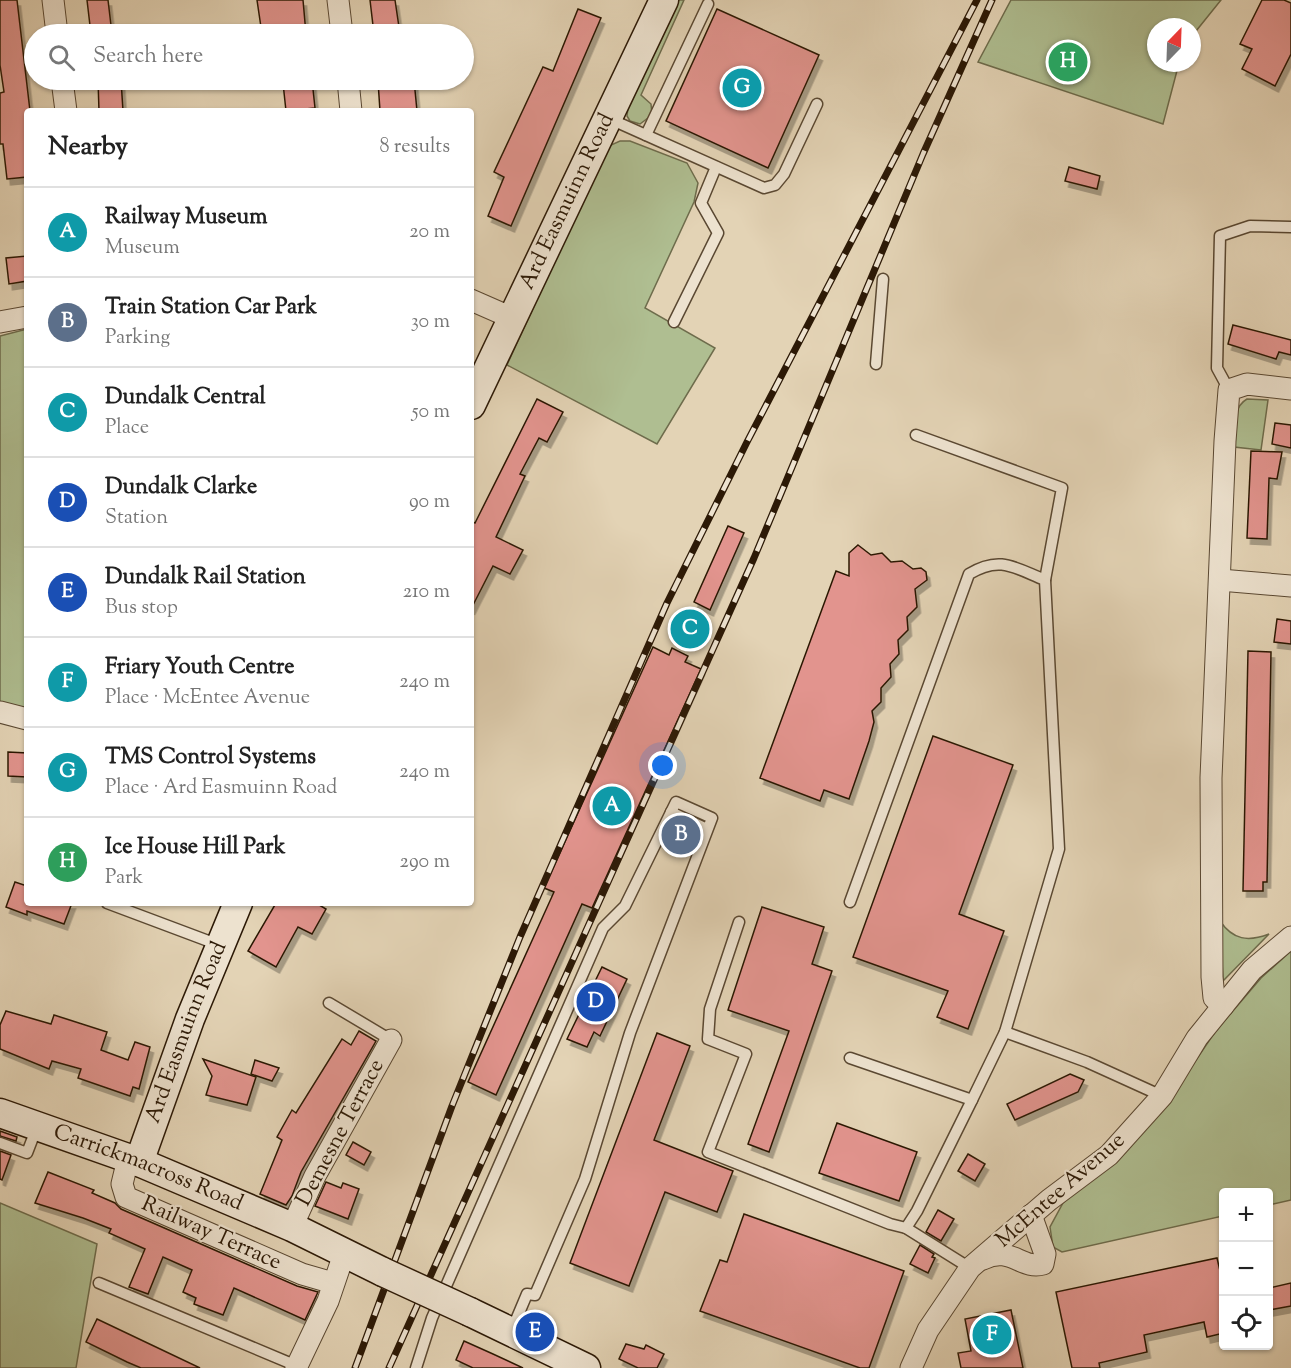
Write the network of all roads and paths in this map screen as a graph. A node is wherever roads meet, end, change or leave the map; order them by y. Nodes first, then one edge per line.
1 (53, 0) edge
2 (338, 0) edge
3 (664, 0) edge
4 (708, 4) dead end
5 (56, 24) edge
6 (341, 24) edge
7 (63, 90) edge
8 (349, 90) edge
9 (817, 104) dead end
10 (66, 108) edge
11 (351, 108) edge
12 (608, 118) junction
13 (646, 135) junction
14 (716, 167) junction
15 (1291, 227) edge
16 (884, 279) dead end
17 (474, 301) edge
18 (24, 318) edge
19 (512, 318) junction
20 (0, 322) edge
21 (674, 322) dead end
22 (876, 364) dead end
23 (1291, 389) edge
24 (1229, 390) junction
25 (474, 399) edge
26 (916, 435) dead end
27 (1044, 580) junction
28 (1220, 580) junction
29 (1291, 586) edge
30 (0, 712) edge
31 (24, 718) edge
32 (673, 807) junction
33 (707, 829) junction
34 (850, 902) dead end
35 (115, 906) edge
36 (237, 906) edge
37 (740, 922) dead end
38 (1291, 937) edge
39 (219, 945) junction
40 (329, 1003) dead end
41 (1223, 1006) junction
42 (1005, 1032) junction
43 (391, 1040) joint
44 (850, 1058) dead end
45 (1162, 1096) junction
46 (972, 1100) junction
47 (0, 1113) edge
48 (37, 1127) junction
49 (0, 1143) edge
50 (134, 1160) junction
51 (1031, 1215) junction
52 (292, 1227) junction
53 (906, 1228) junction
54 (346, 1255) junction
55 (975, 1264) junction
56 (99, 1283) dead end
57 (333, 1283) junction
58 (511, 1332) junction
59 (296, 1367) edge
60 (416, 1368) edge
61 (586, 1368) edge
62 (911, 1368) edge

1 - 5 street
2 - 6 street
3 - 12 street, Ard Easmuinn Road
4 - 13 lane
7 - 10 street
8 - 11 street
9 - 14 lane
12 - 13 lane
12 - 19 street, Ard Easmuinn Road
13 - 14 lane
14 - 21 lane
15 - 24 lane
16 - 22 lane
17 - 19 street
18 - 20 street
19 - 25 street, Ard Easmuinn Road
23 - 24 street
24 - 28 street
26 - 27 lane
27 - 34 lane
27 - 42 lane
28 - 29 street
28 - 41 street
30 - 31 street
32 - 33 lane
32 - 33 lane
32 - 60 lane
33 - 58 lane
35 - 39 lane
36 - 39 street, Ard Easmuinn Road
37 - 53 lane
38 - 41 street, McEntee Avenue
39 - 50 street, Ard Easmuinn Road
40 - 43 lane
41 - 45 street, McEntee Avenue
42 - 45 lane
42 - 46 lane
43 - 52 street, Demesne Terrace
44 - 46 lane
45 - 51 street, McEntee Avenue
46 - 53 lane
47 - 48 street, Carrickmacross Road
48 - 49 lane
48 - 50 street, Carrickmacross Road
50 - 52 street, Carrickmacross Road
50 - 57 street, Railway Terrace
51 - 55 street, McEntee Avenue
51 - 55 street
52 - 54 street, Carrickmacross Road
53 - 55 lane
54 - 57 street
54 - 58 street, bridge
55 - 62 street, McEntee Avenue
56 - 59 lane
57 - 59 street
58 - 61 street

